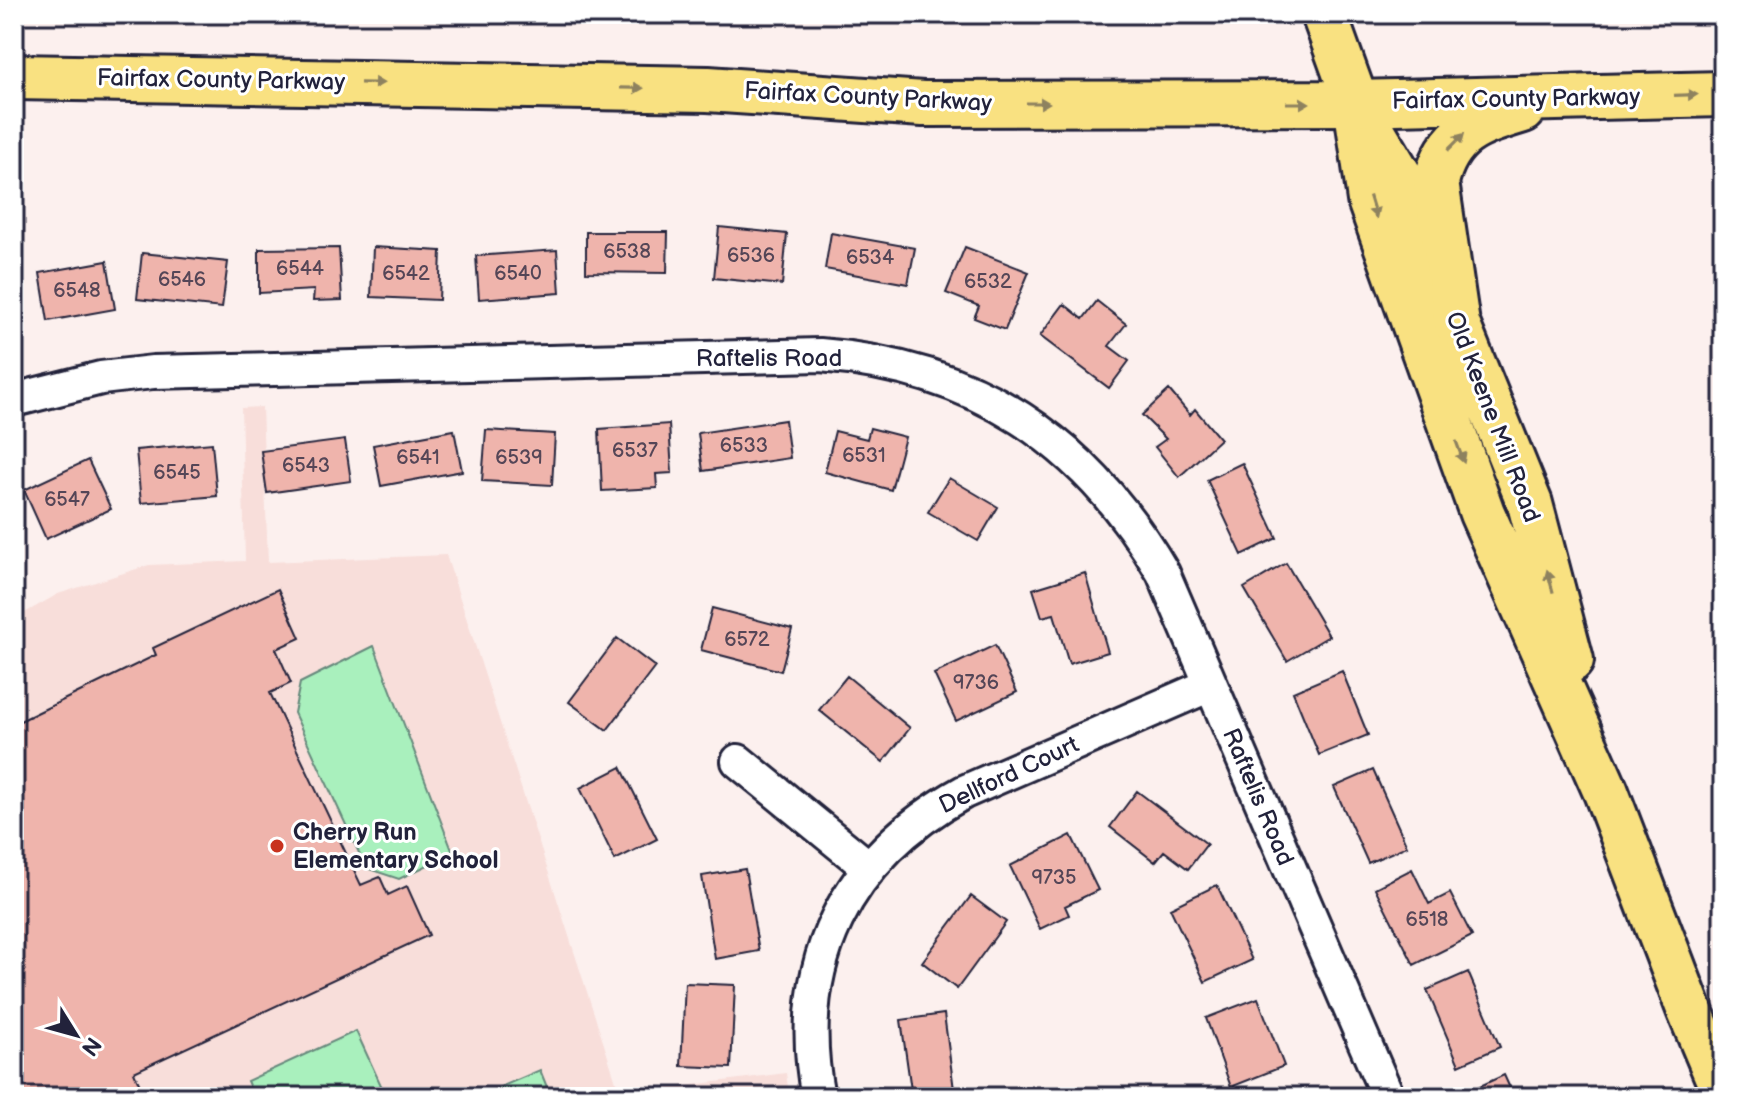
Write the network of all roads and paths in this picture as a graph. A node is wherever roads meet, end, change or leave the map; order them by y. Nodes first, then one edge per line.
1 (1324, 14) edge
2 (14, 77) edge
3 (1723, 94) edge
4 (1558, 99) junction
5 (1356, 103) junction
6 (1457, 324) junction
7 (14, 400) edge
8 (1210, 685) junction
9 (738, 761) dead end
10 (1606, 792) junction
11 (868, 867) junction
12 (1723, 1090) edge
13 (818, 1097) edge
14 (1388, 1097) edge

1 - 5 main road, Old Keene Mill Road
2 -> 5 main road, Fairfax County Parkway
4 -> 3 main road, Fairfax County Parkway
4 - 5 main road, Fairfax County Parkway
6 -> 4 main road
5 - 6 main road, Old Keene Mill Road
5 -> 10 main road, Old Keene Mill Road
10 -> 6 main road, Old Keene Mill Road
7 - 8 street, Raftelis Road
8 - 11 street, Dellford Court
8 - 14 street, Raftelis Road
9 - 11 street
10 - 12 main road, Old Keene Mill Road
11 - 13 street, Dellford Court

